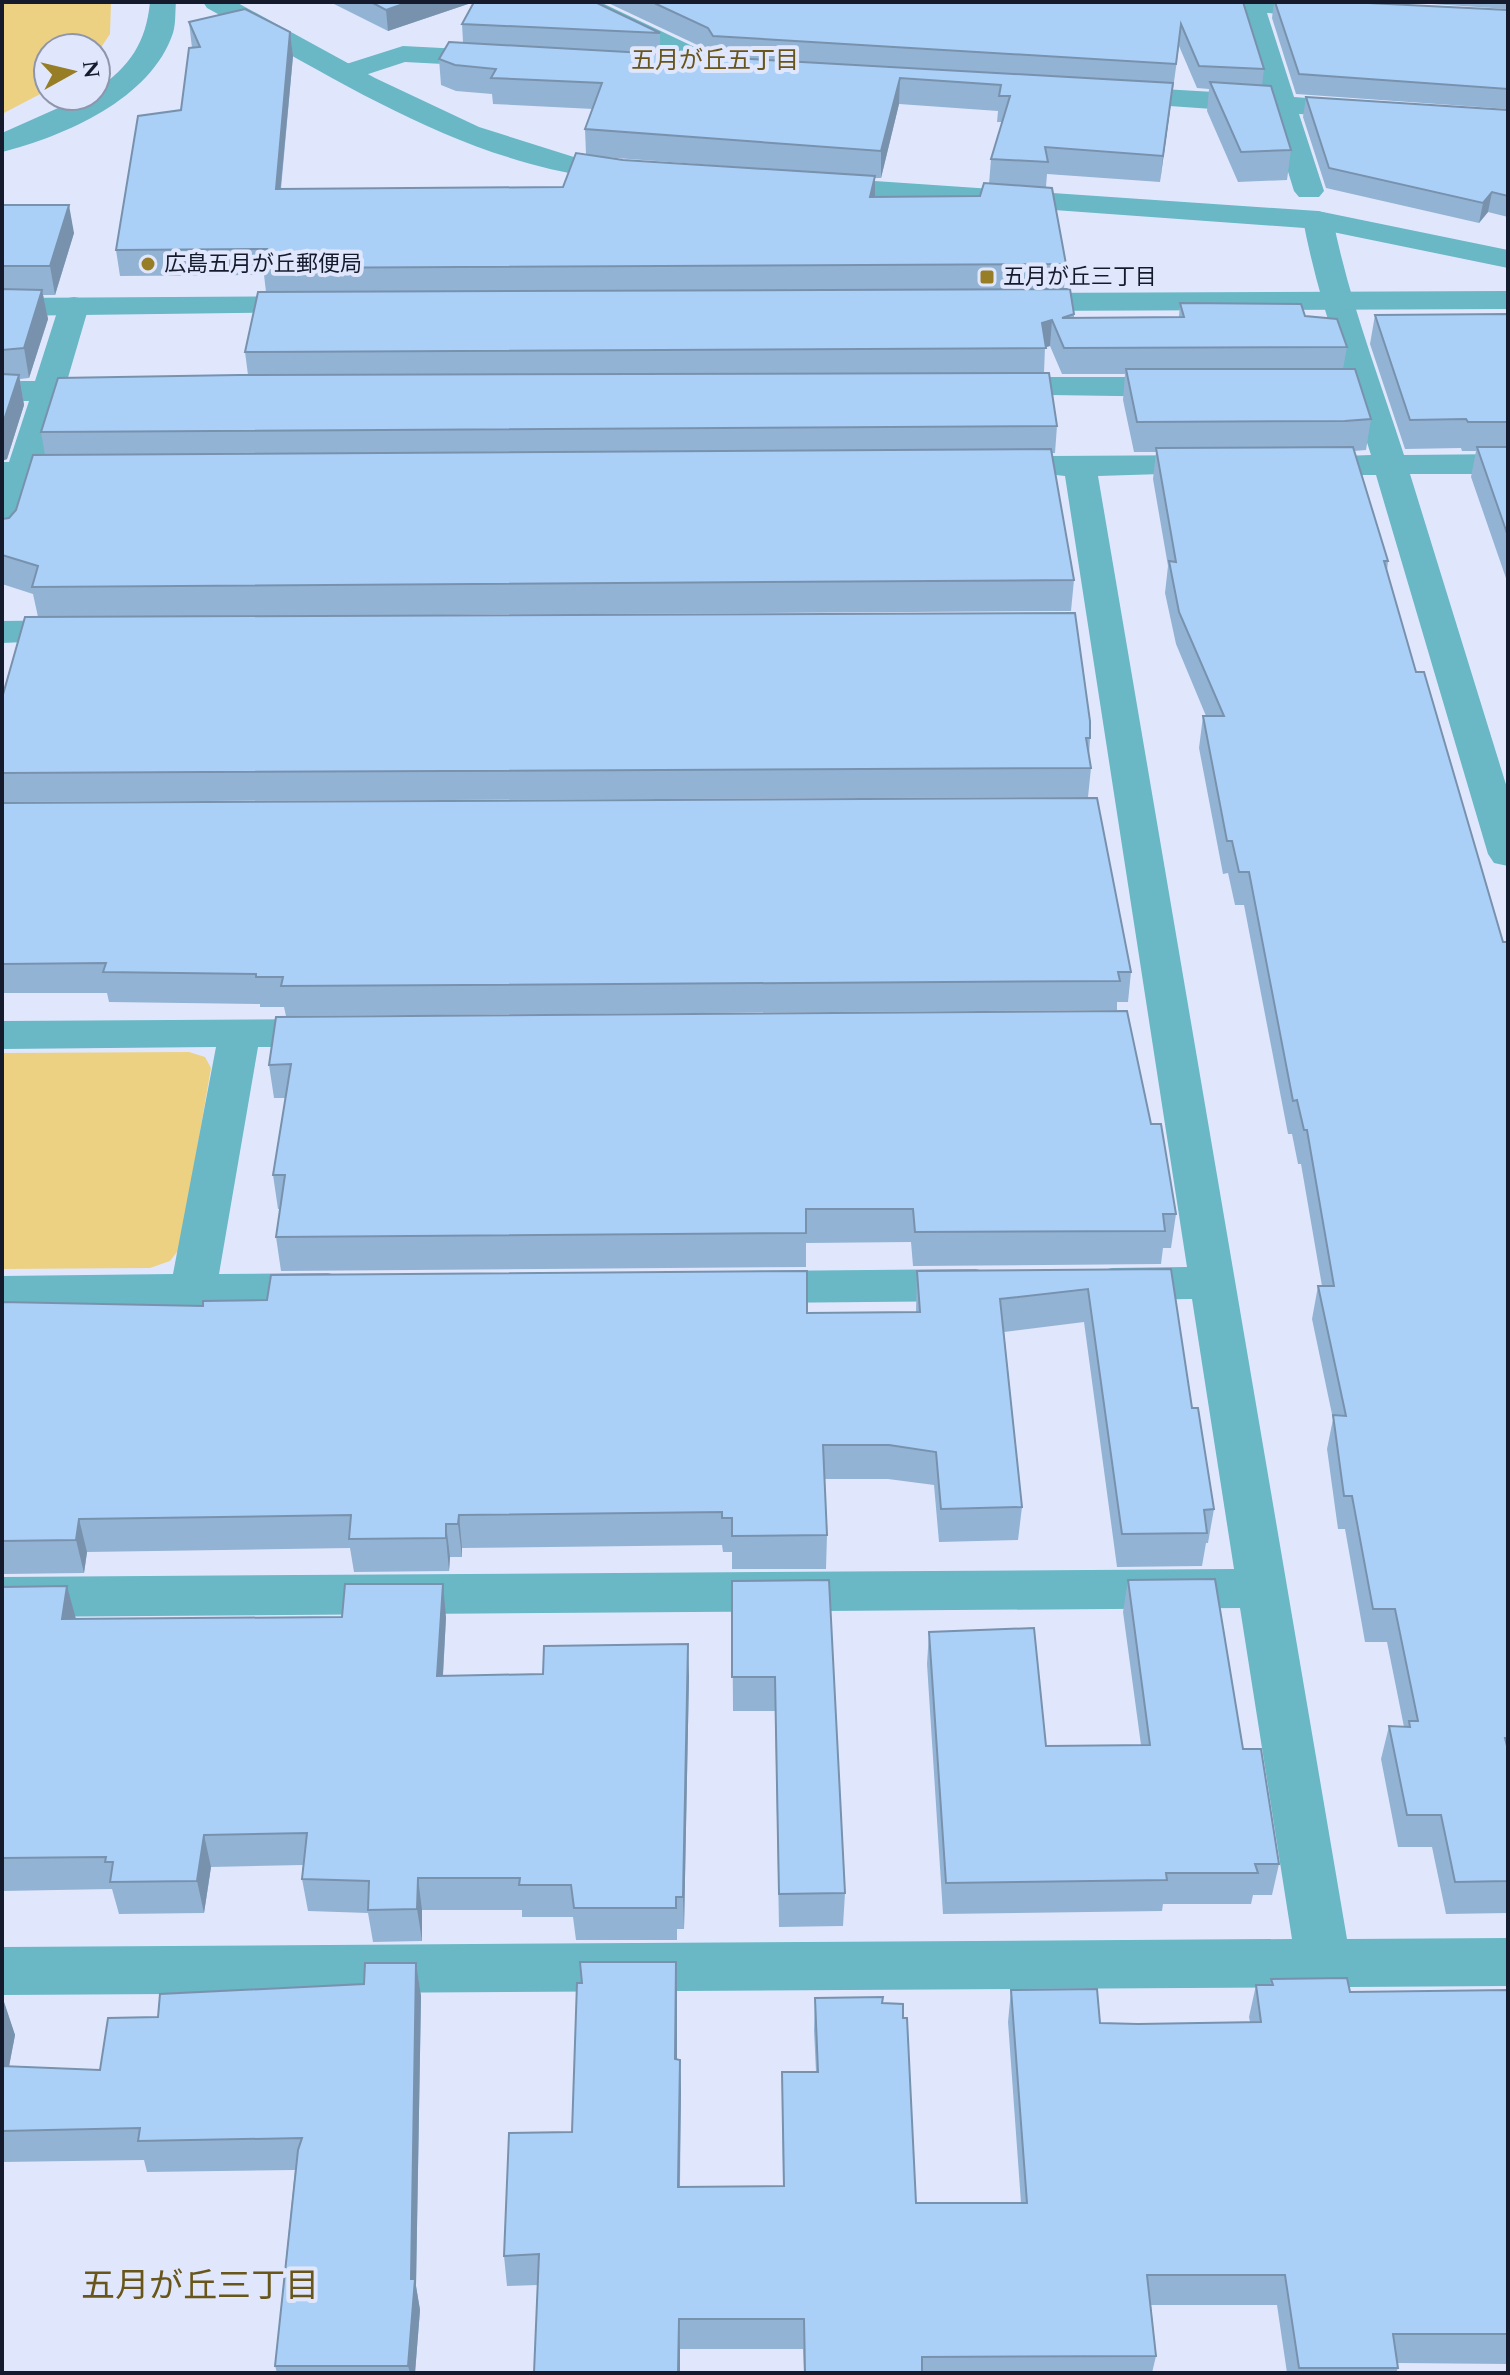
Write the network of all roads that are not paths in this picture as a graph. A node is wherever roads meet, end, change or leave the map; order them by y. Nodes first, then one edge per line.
1 (168, 2) edge
2 (216, 2) edge
3 (579, 2) edge
4 (1216, 2) edge
5 (1251, 3) edge
6 (1357, 10) edge
7 (524, 61) edge
8 (660, 69) edge
9 (350, 72) junction
10 (1079, 92) edge
11 (1282, 105) junction
12 (1387, 111) edge
13 (2, 143) edge
14 (664, 176) edge
15 (783, 184) edge
16 (1313, 206) junction
17 (1508, 259) edge
18 (1338, 300) junction
19 (1508, 300) edge
20 (976, 302) edge
21 (338, 305) edge
22 (74, 306) junction
23 (2, 307) edge
24 (957, 387) edge
25 (1213, 387) edge
26 (144, 390) edge
27 (2, 391) edge
28 (48, 391) junction
29 (1390, 464) junction
30 (1508, 464) edge
31 (1017, 466) edge
32 (1080, 466) junction
33 (118, 471) edge
34 (13, 472) edge
35 (2, 539) edge
36 (113, 631) edge
37 (2, 632) edge
38 (1508, 854) edge
39 (365, 1033) edge
40 (239, 1034) junction
41 (2, 1035) edge
42 (1214, 1283) junction
43 (1070, 1284) edge
44 (1023, 1285) edge
45 (703, 1287) edge
46 (368, 1289) edge
47 (193, 1290) junction
48 (2, 1292) edge
49 (1263, 1588) junction
50 (2, 1597) edge
51 (1508, 1962) edge
52 (1323, 1963) junction
53 (2, 1971) edge

1 - 13 street
2 - 9 street
3 - 8 street
4 - 5 street
5 - 6 street
5 - 11 street
7 - 9 street
9 - 14 street
10 - 11 street
11 - 12 street
11 - 16 street
15 - 16 street
16 - 17 street
16 - 18 street
18 - 19 street
18 - 20 street
18 - 29 street
21 - 22 street
22 - 23 street
22 - 28 street
24 - 25 street
26 - 28 street
27 - 28 street
28 - 34 street
29 - 30 street
29 - 32 street
29 - 38 street
31 - 32 street
32 - 42 street
33 - 34 street
34 - 35 street
36 - 37 street
39 - 40 street
40 - 41 street
40 - 47 street
42 - 43 street
42 - 49 street
44 - 45 street
46 - 47 street
47 - 48 street
49 - 50 street
49 - 52 street
51 - 52 street
52 - 53 street

